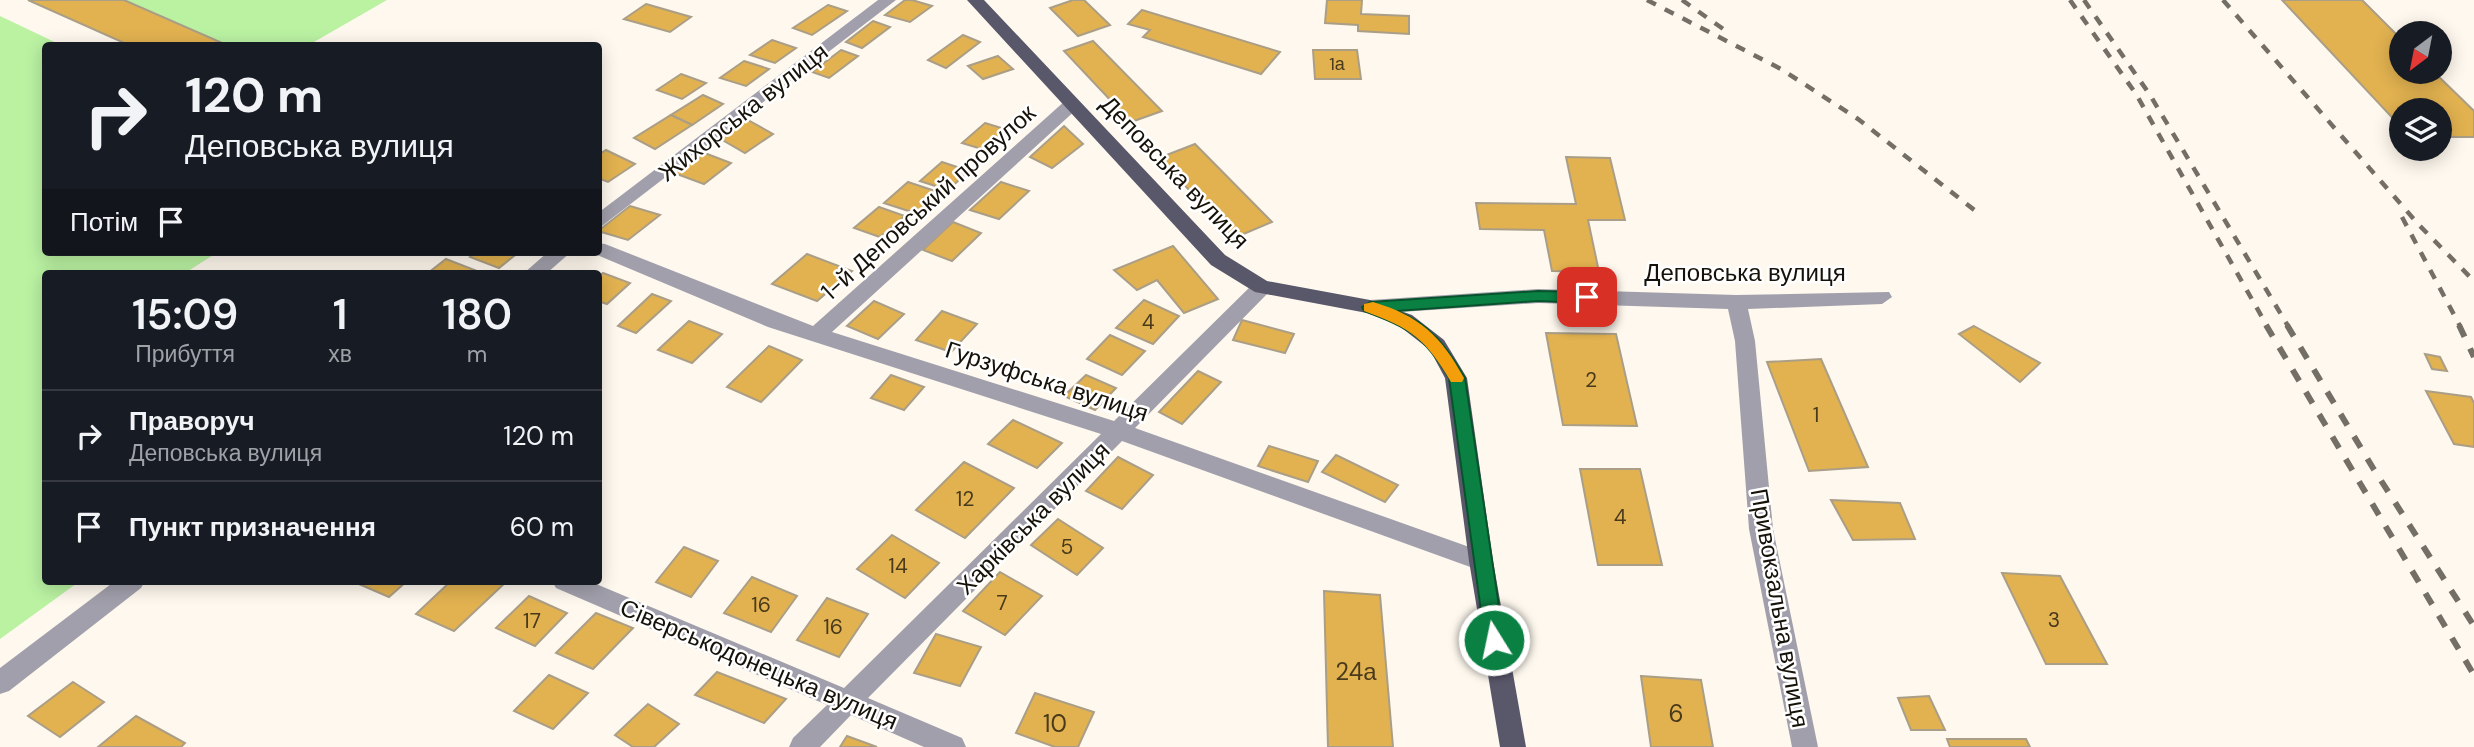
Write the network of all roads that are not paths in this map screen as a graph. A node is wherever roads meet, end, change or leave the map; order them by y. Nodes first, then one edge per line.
1 (888, 0) edge
2 (975, 0) edge
3 (1072, 104) junction
4 (602, 220) edge
5 (602, 252) edge
6 (556, 256) edge
7 (538, 270) edge
8 (1262, 287) junction
9 (1882, 297) dead end
10 (1736, 302) junction
11 (1370, 307) junction
12 (816, 335) junction
13 (1119, 431) junction
14 (1480, 561) junction
15 (128, 585) edge
16 (573, 585) edge
17 (0, 683) edge
18 (848, 702) junction
19 (802, 747) edge
20 (953, 747) edge
21 (1513, 747) edge
22 (1805, 747) edge

1 - 4 street, Жихорська вулиця
2 - 3 main road, Деповська вулиця
3 - 8 main road, Деповська вулиця
3 - 12 street, 1-й Деповський провулок
5 - 12 street, Гурзуфська вулиця
6 - 7 street
8 - 11 main road, Деповська вулиця
8 - 13 street, Харківська вулиця
9 - 10 street, Деповська вулиця
10 - 11 street, Деповська вулиця
10 - 22 street, Привокзальна вулиця
11 - 14 main road
12 - 13 street, Гурзуфська вулиця
13 - 14 street, Гурзуфська вулиця
13 - 18 street, Харківська вулиця
14 - 21 main road
15 - 17 street
16 - 18 street, Сіверськодонецька вулиця
18 - 19 street, Харківська вулиця
18 - 20 street, Сіверськодонецька вулиця

